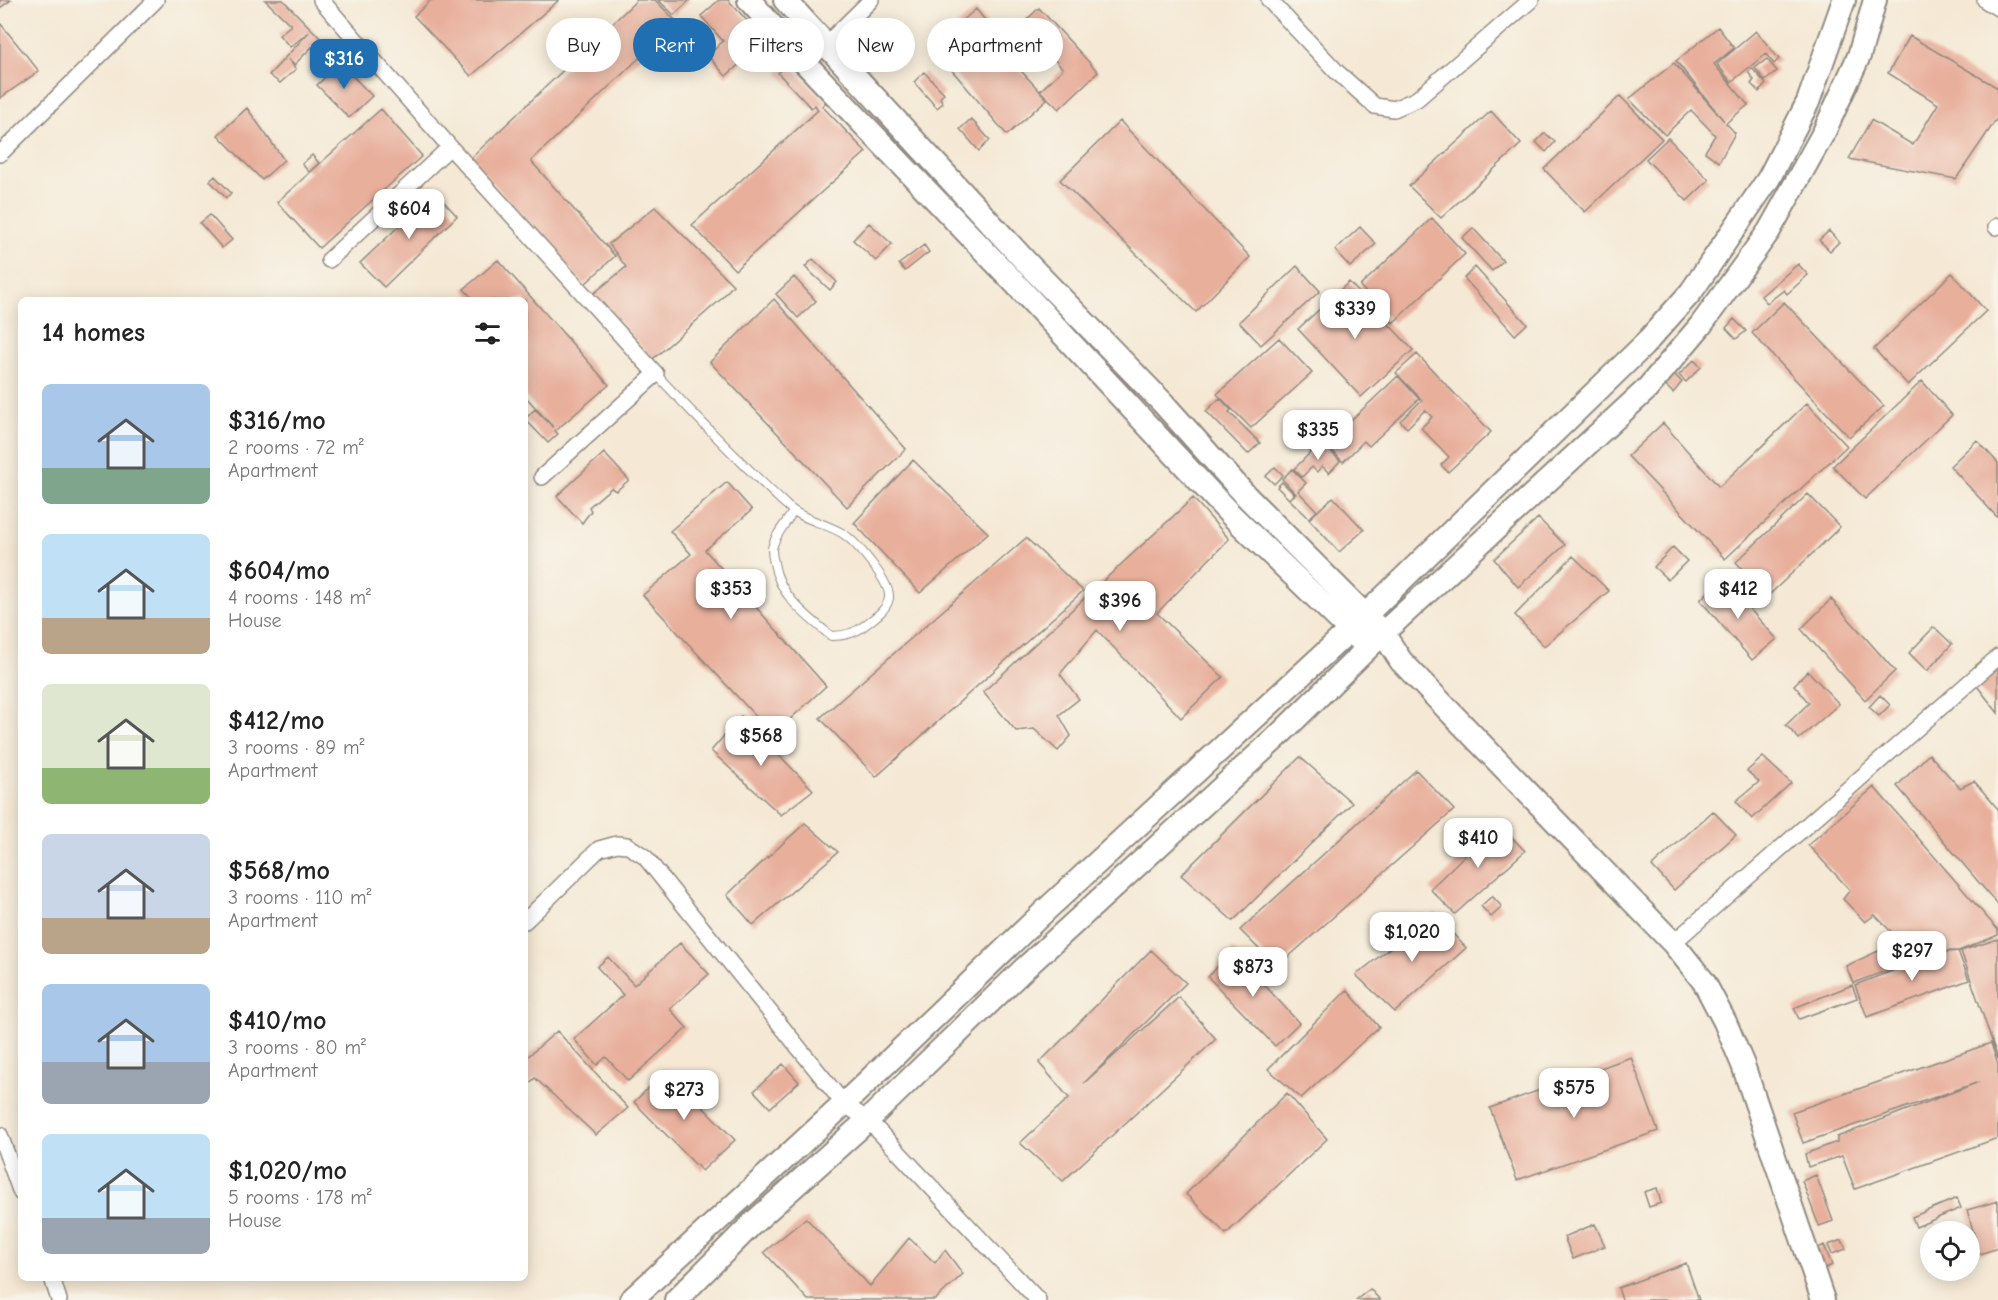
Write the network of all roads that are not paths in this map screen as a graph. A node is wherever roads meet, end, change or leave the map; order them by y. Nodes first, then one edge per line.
1 (156, 0) edge
2 (321, 0) edge
3 (749, 0) edge
4 (785, 0) edge
5 (871, 0) edge
6 (1269, 0) edge
7 (1531, 0) edge
8 (1844, 0) edge
9 (1875, 0) edge
10 (1985, 0) edge
11 (1998, 8) edge
12 (765, 18) edge
13 (826, 44) junction
14 (814, 72) edge
15 (450, 147) junction
16 (0, 154) edge
17 (329, 260) dead end
18 (1028, 264) junction
19 (1014, 282) junction
20 (656, 374) junction
21 (1162, 402) junction
22 (1142, 418) junction
23 (542, 477) dead end
24 (1248, 498) junction
25 (793, 512) junction
26 (1230, 514) junction
27 (1358, 622) junction
28 (1376, 640) junction
29 (1998, 657) edge
30 (528, 918) edge
31 (1673, 943) junction
32 (844, 1104) junction
33 (868, 1120) junction
34 (0, 1135) edge
35 (18, 1185) edge
36 (53, 1281) edge
37 (59, 1300) edge
38 (631, 1300) edge
39 (676, 1300) edge
40 (1038, 1300) edge
41 (1823, 1300) edge

1 - 16 street
2 - 15 street
3 - 12 street
4 - 13 street
5 - 13 street
6 - 7 street
8 - 27 street
9 - 28 street
10 - 11 street
13 - 18 street
14 - 19 street
15 - 17 street
15 - 20 street
18 - 19 street
18 - 21 street
19 - 22 street
20 - 23 street
20 - 25 lane
21 - 22 street
21 - 24 street
22 - 26 street
24 - 26 street
24 - 27 street
25 - 25 lane
26 - 27 street
27 - 28 street
27 - 32 street
28 - 31 street
28 - 33 street
29 - 31 street
30 - 32 street
31 - 41 street
32 - 33 street
32 - 38 street
33 - 39 street
33 - 40 street
34 - 35 street
36 - 37 street

